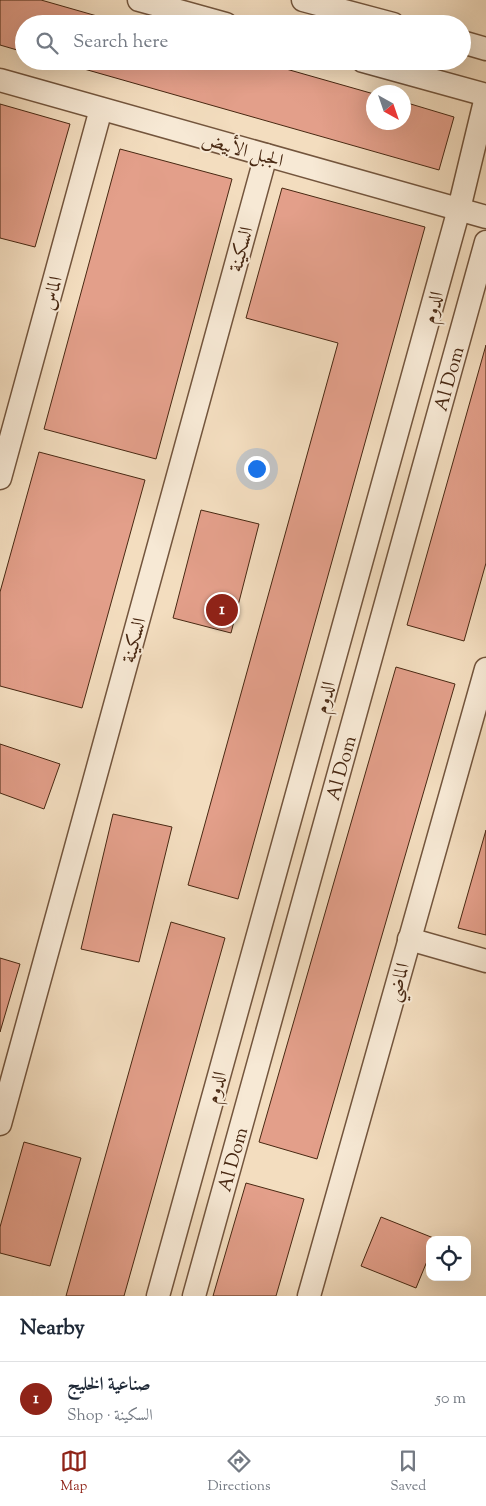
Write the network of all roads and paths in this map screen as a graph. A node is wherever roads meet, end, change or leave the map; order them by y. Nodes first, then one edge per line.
1 (139, 0) edge
2 (303, 0) edge
3 (193, 15) edge
4 (359, 15) edge
5 (471, 44) edge
6 (486, 48) edge
7 (395, 70) edge
8 (0, 80) edge
9 (486, 96) edge
10 (102, 109) junction
11 (266, 155) junction
12 (459, 209) junction
13 (486, 217) edge
14 (486, 242) edge
15 (0, 478) edge
16 (486, 669) edge
17 (409, 940) junction
18 (486, 961) edge
19 (0, 1124) edge
20 (158, 1296) edge
21 (194, 1296) edge
22 (309, 1296) edge

1 - 3 street
2 - 4 street
5 - 6 street
7 - 9 street
8 - 10 street, الجبل الأبيض
9 - 12 street, الدوم
10 - 11 street, الجبل الأبيض
10 - 15 street, الماس
11 - 12 street, الجبل الأبيض
11 - 19 street, السكينة
12 - 13 street, الجبل الأبيض
12 - 20 street, الدوم
14 - 21 street, Al Dom
16 - 17 street, الماضي
17 - 18 street
17 - 22 street, الماضي

